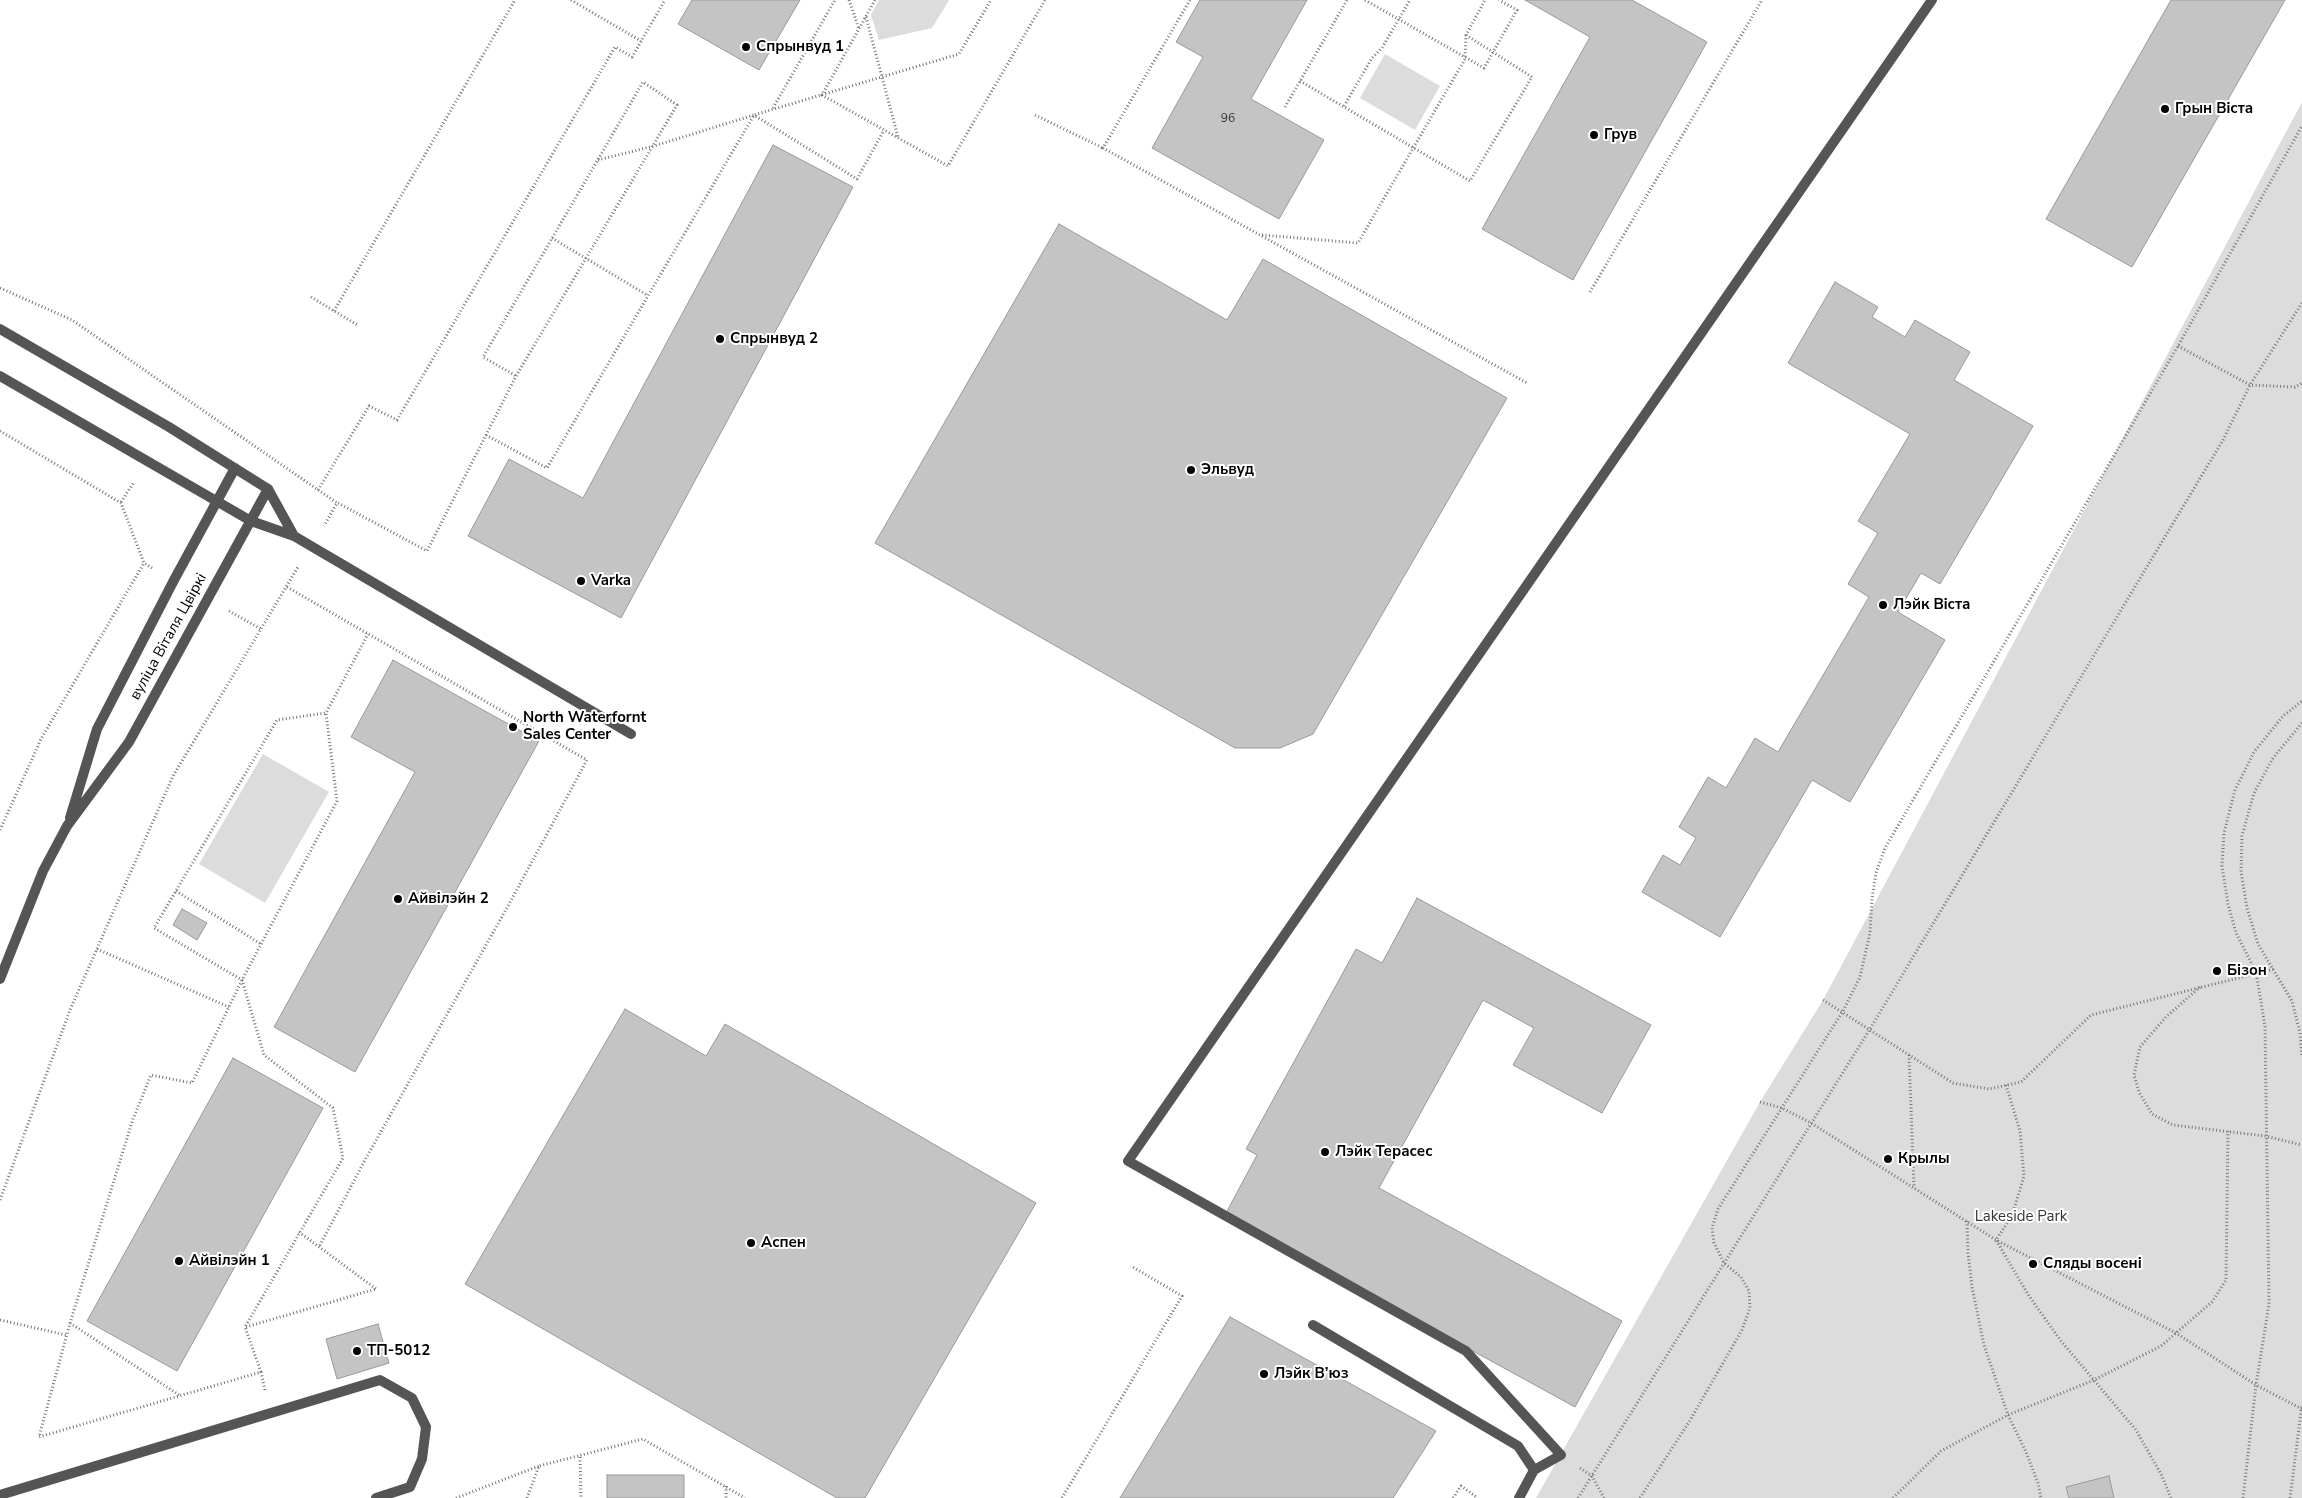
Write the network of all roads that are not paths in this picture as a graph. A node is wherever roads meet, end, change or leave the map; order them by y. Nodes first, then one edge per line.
1 (1932, 0) edge
2 (0, 329) edge
3 (0, 376) edge
4 (235, 468) junction
5 (268, 489) junction
6 (216, 501) junction
7 (251, 521) junction
8 (294, 536) junction
9 (631, 734) dead end
10 (67, 826) junction
11 (0, 979) edge
12 (1313, 1325) dead end
13 (1534, 1470) junction
14 (0, 1497) edge
15 (376, 1498) edge
16 (1519, 1498) edge

1 - 13 street
2 - 4 street
3 - 6 street
4 - 5 street
4 - 6 street, вуліца Віталя Цвіркі
5 - 7 street, вуліца Віталя Цвіркі
5 - 8 street
6 - 7 street
6 - 10 street, вуліца Віталя Цвіркі
7 - 8 street
7 - 10 street, вуліца Віталя Цвіркі
8 - 9 street
10 - 11 street, вуліца Віталя Цвіркі
12 - 13 street
13 - 16 street
14 - 15 street

